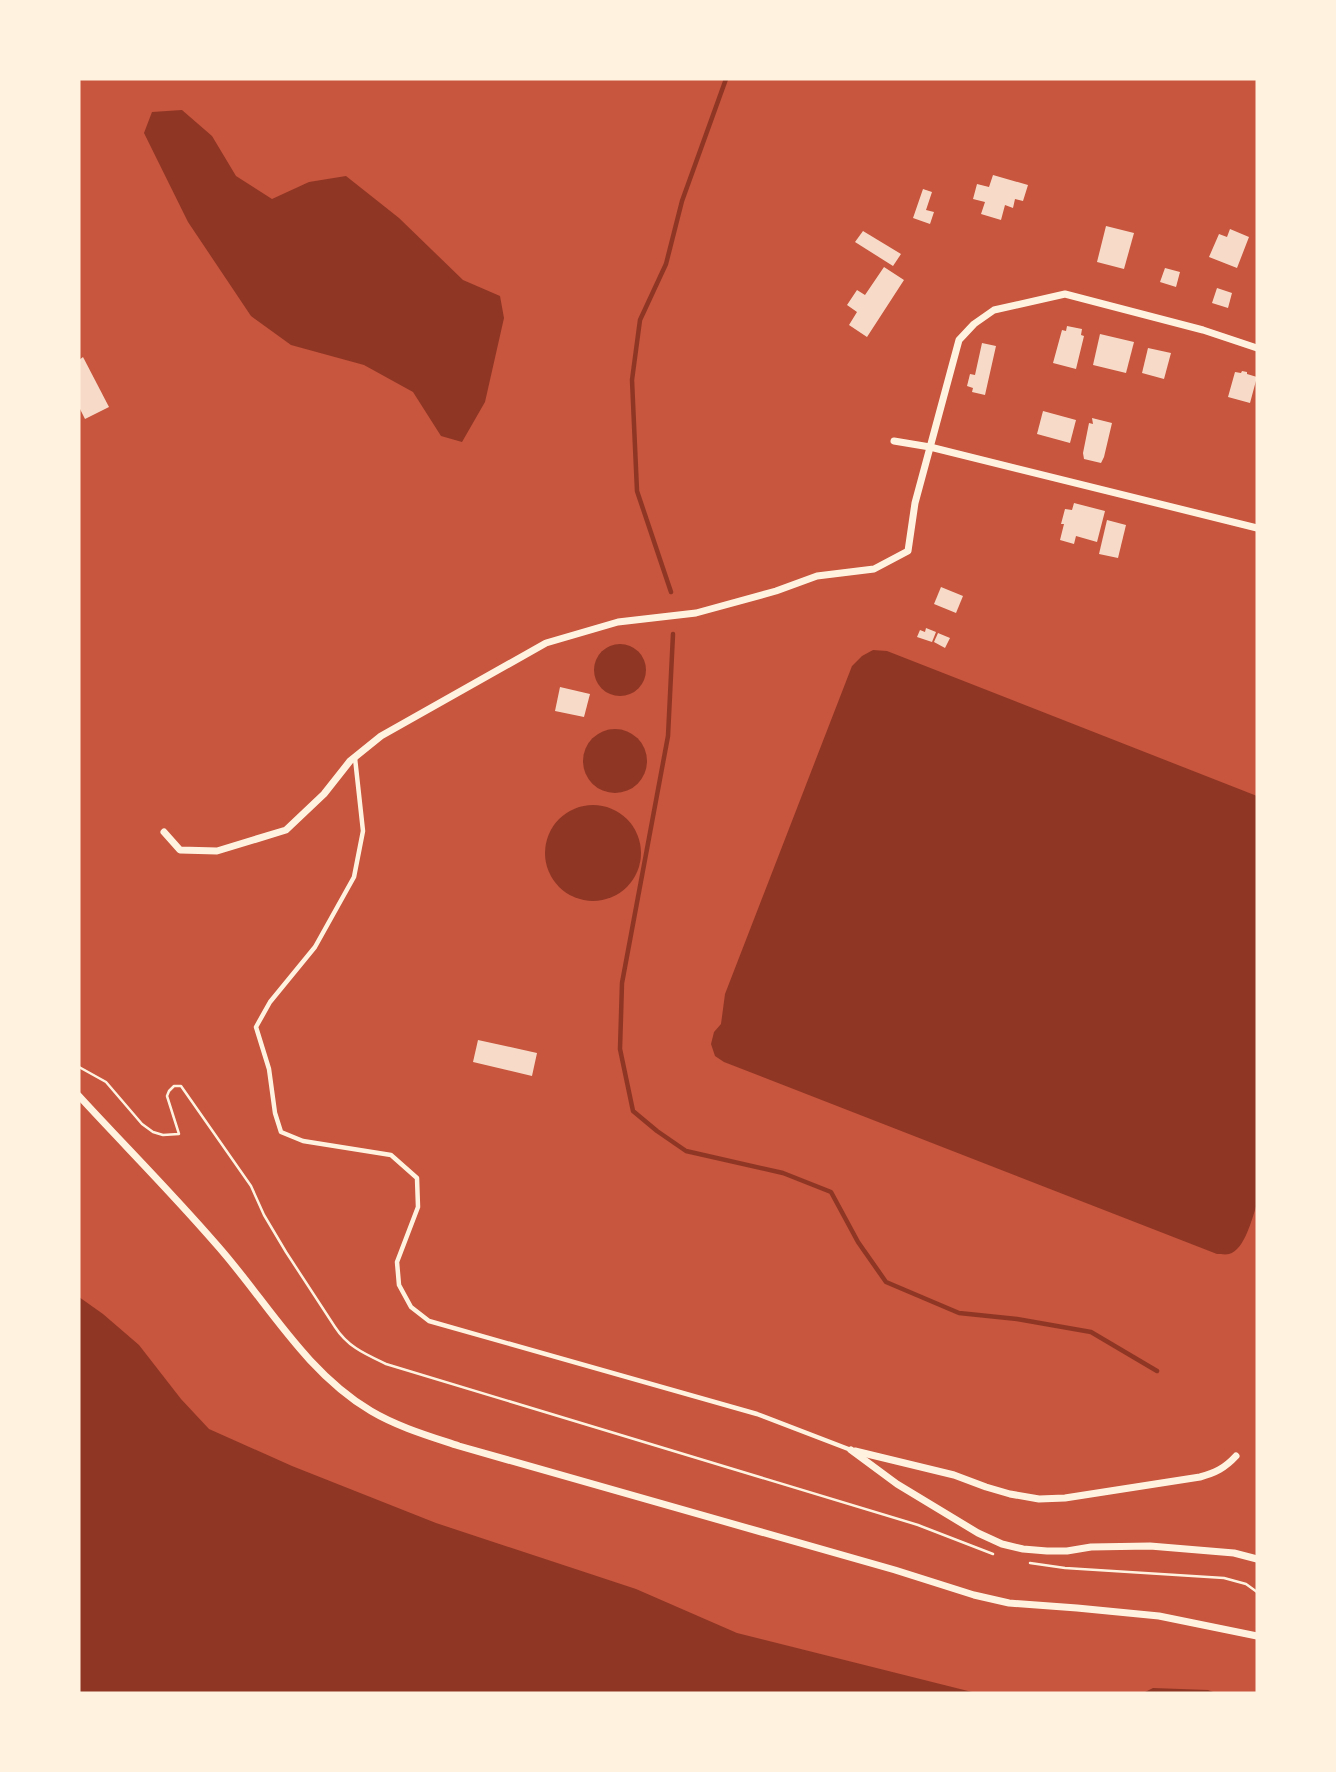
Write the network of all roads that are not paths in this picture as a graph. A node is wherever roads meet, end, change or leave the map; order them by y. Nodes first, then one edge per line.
1 (1257, 348) edge
2 (894, 441) dead end
3 (930, 447) junction
4 (1257, 528) edge
5 (355, 757) junction
6 (164, 832) dead end
7 (79, 1096) edge
8 (851, 1450) junction
9 (1236, 1456) dead end
10 (1257, 1559) edge
11 (1257, 1636) edge

1 - 3 street
2 - 3 street
3 - 4 street
3 - 5 street
5 - 6 street
5 - 8 lane
7 - 11 street
8 - 9 street
8 - 10 street

